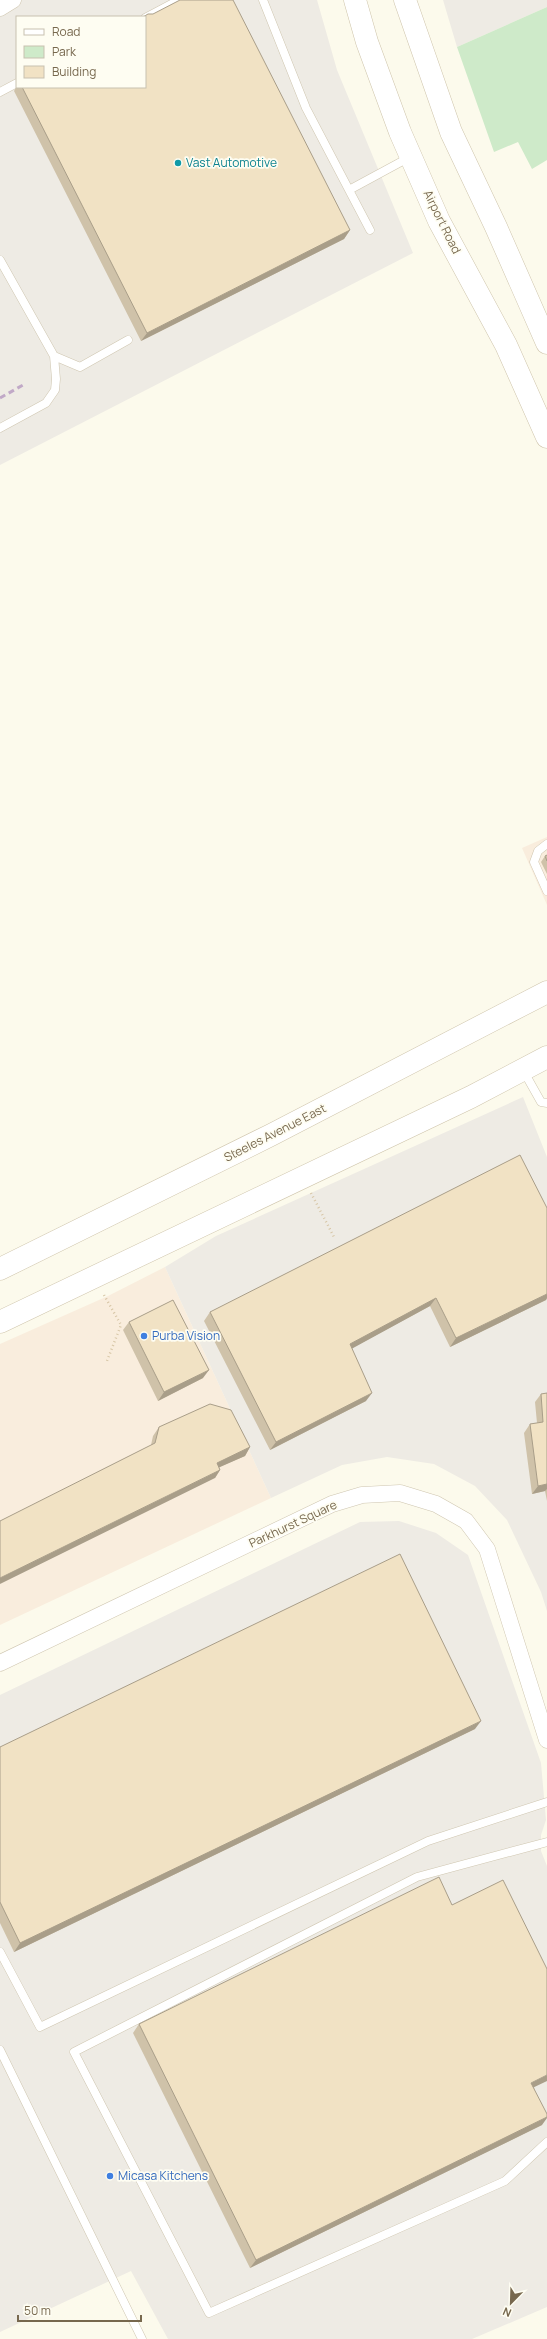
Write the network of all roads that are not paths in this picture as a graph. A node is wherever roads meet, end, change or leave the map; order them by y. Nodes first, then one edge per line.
1 (13, 0) edge
2 (179, 0) edge
3 (263, 0) edge
4 (355, 0) edge
5 (405, 0) edge
6 (0, 8) edge
7 (146, 17) edge
8 (16, 84) edge
9 (0, 92) edge
10 (411, 157) junction
11 (350, 190) junction
12 (370, 230) dead end
13 (0, 260) edge
14 (128, 340) dead end
15 (547, 343) edge
16 (54, 356) junction
17 (0, 428) edge
18 (547, 437) edge
19 (547, 844) edge
20 (547, 891) edge
21 (547, 992) edge
22 (547, 1057) edge
23 (523, 1070) junction
24 (547, 1103) edge
25 (0, 1268) edge
26 (0, 1322) edge
27 (0, 1663) edge
28 (547, 1740) edge
29 (547, 1802) edge
30 (547, 1842) edge
31 (0, 1952) edge
32 (0, 2050) edge
33 (547, 2142) edge
34 (142, 2339) edge

1 - 6 street
2 - 7 lane
3 - 11 lane
4 - 10 main road, Airport Road
5 - 15 main road
8 - 9 lane
10 - 11 lane
10 - 18 main road, Airport Road
11 - 12 lane
13 - 16 lane
14 - 16 lane
16 - 17 lane
19 - 20 lane
21 - 25 main road, Steeles Avenue East
22 - 23 main road
23 - 24 lane
23 - 26 main road
27 - 28 street, Parkhurst Square
29 - 31 lane
30 - 33 lane
32 - 34 lane

